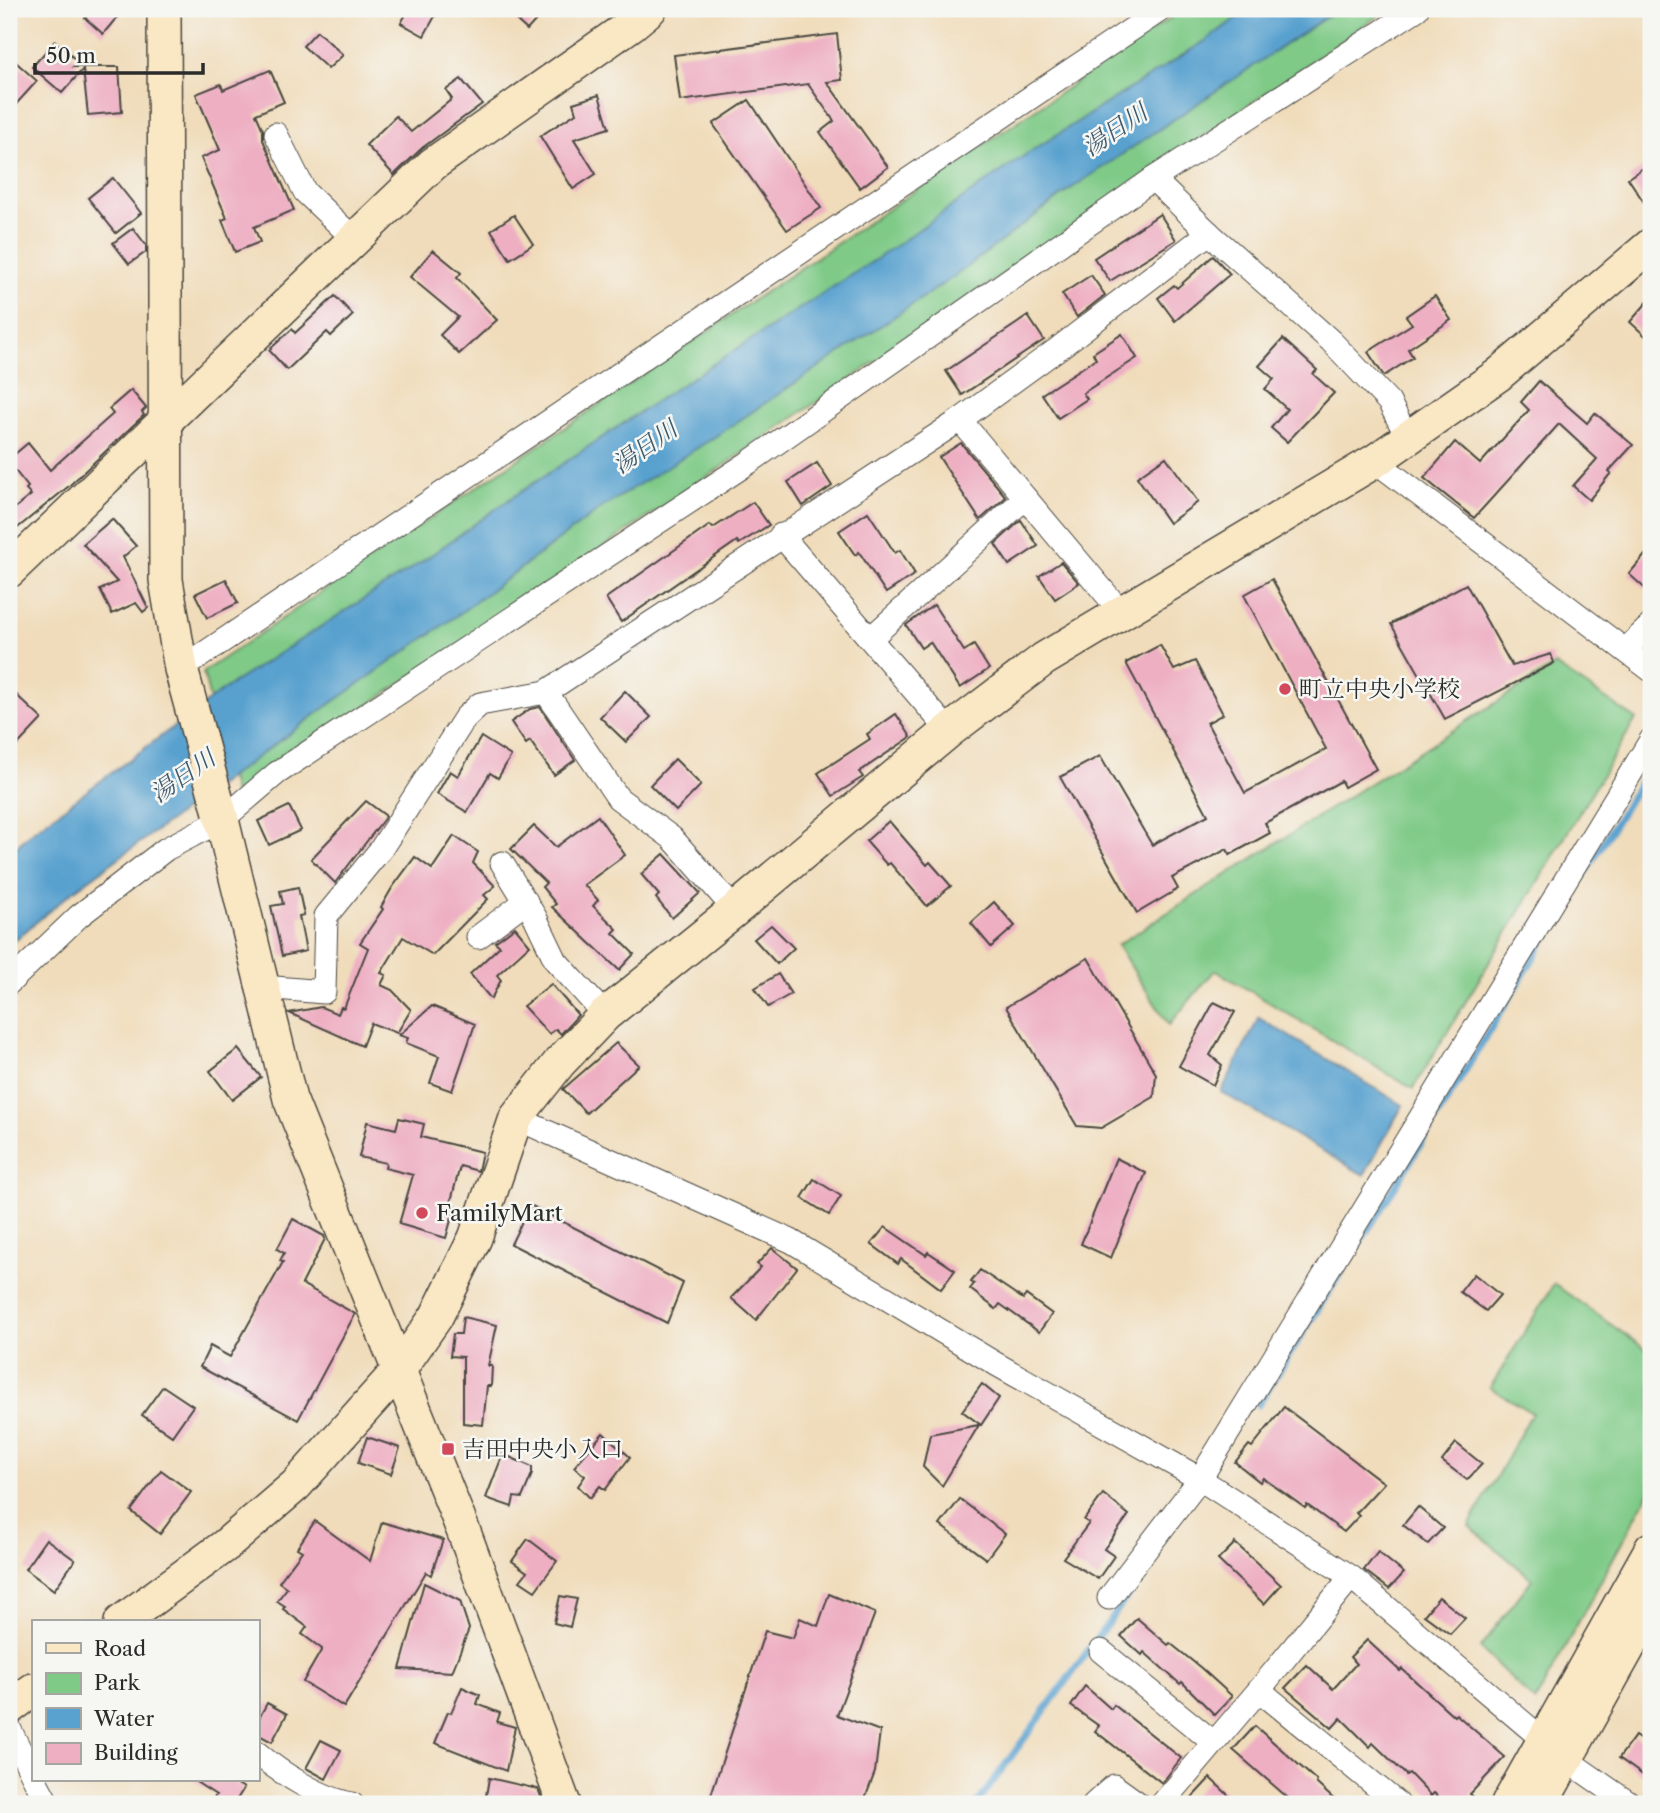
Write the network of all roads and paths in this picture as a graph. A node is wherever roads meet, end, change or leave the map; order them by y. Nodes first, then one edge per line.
1 (164, 9) edge
2 (1162, 9) edge
3 (1417, 9) edge
4 (632, 14) edge
5 (276, 134) dead end
6 (1153, 180) junction
7 (1209, 233) junction
8 (353, 238) junction
9 (1651, 245) edge
10 (166, 419) junction
11 (960, 420) junction
12 (1408, 438) junction
13 (1375, 461) junction
14 (1025, 498) junction
15 (781, 536) junction
16 (9, 571) edge
17 (1122, 613) junction
18 (1651, 625) edge
19 (871, 638) junction
20 (1625, 650) junction
21 (1651, 670) edge
22 (183, 677) junction
23 (546, 692) junction
24 (949, 731) junction
25 (1651, 740) edge
26 (222, 820) junction
27 (502, 863) dead end
28 (526, 901) junction
29 (735, 911) junction
30 (478, 937) dead end
31 (9, 982) edge
32 (263, 987) junction
33 (605, 1015) junction
34 (516, 1118) junction
35 (399, 1370) junction
36 (1200, 1479) junction
37 (1651, 1549) edge
38 (1350, 1577) junction
39 (1109, 1598) dead end
40 (1651, 1607) edge
41 (135, 1618) edge
42 (1101, 1651) dead end
43 (1259, 1690) junction
44 (32, 1691) edge
45 (9, 1709) edge
46 (9, 1728) edge
47 (1213, 1742) junction
48 (1556, 1750) junction
49 (259, 1755) edge
50 (32, 1774) edge
51 (36, 1782) edge
52 (48, 1804) edge
53 (352, 1804) edge
54 (564, 1804) edge
55 (1094, 1804) edge
56 (1139, 1804) edge
57 (1162, 1804) edge
58 (1398, 1804) edge
59 (1508, 1804) edge
60 (1541, 1804) edge
61 (1630, 1804) edge

1 - 10 street
2 - 22 street
3 - 6 street
4 - 8 street
5 - 8 street
6 - 7 street
6 - 26 street
7 - 11 street
7 - 12 street
8 - 10 street
9 - 12 street
10 - 16 street
10 - 22 street
11 - 14 street
11 - 15 street
12 - 13 street
13 - 17 street
13 - 20 street
14 - 17 street
14 - 19 street
15 - 19 street
15 - 23 street
17 - 24 street
18 - 20 street
19 - 24 street
20 - 21 street
22 - 26 street
23 - 29 street
23 - 32 street
24 - 29 street
25 - 36 street
26 - 31 street
26 - 32 street
27 - 28 street
28 - 30 street
28 - 33 street
29 - 33 street
32 - 35 street
33 - 34 street
34 - 35 street
34 - 36 street
35 - 41 street
35 - 54 street
36 - 38 street
36 - 39 street
37 - 48 street
38 - 43 street
38 - 48 street
40 - 48 street
42 - 47 street
43 - 47 street
43 - 58 street
44 - 45 street
46 - 50 street
47 - 57 street
48 - 59 street
48 - 60 street
48 - 61 street
49 - 53 street
51 - 52 street
55 - 56 street

